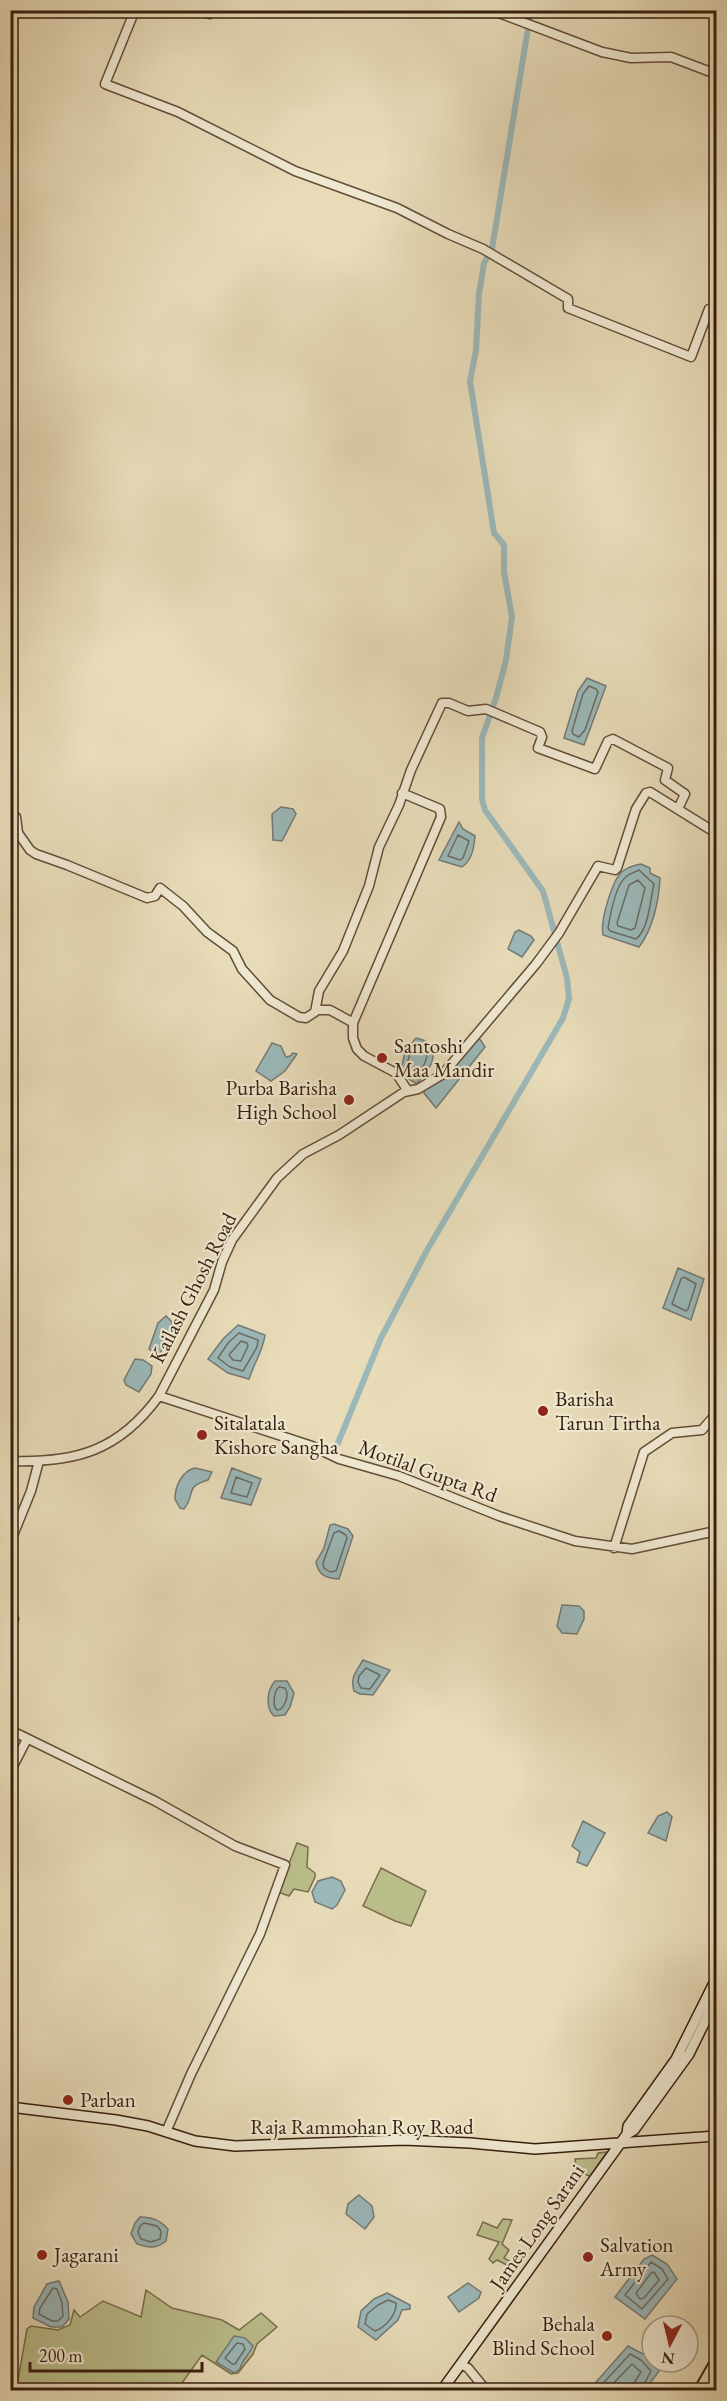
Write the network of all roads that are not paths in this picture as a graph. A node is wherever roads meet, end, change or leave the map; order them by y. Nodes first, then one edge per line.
1 (135, 10) edge
2 (194, 10) edge
3 (216, 10) edge
4 (491, 10) edge
5 (519, 10) edge
6 (514, 19) junction
7 (717, 74) edge
8 (717, 312) edge
9 (402, 793) junction
10 (678, 809) junction
11 (10, 813) edge
12 (717, 833) edge
13 (316, 1010) junction
14 (353, 1023) junction
15 (408, 1091) junction
16 (159, 1396) junction
17 (717, 1414) edge
18 (10, 1461) edge
19 (39, 1461) junction
20 (717, 1531) edge
21 (10, 1543) edge
22 (614, 1548) junction
23 (10, 1617) edge
24 (10, 1625) edge
25 (10, 1730) edge
26 (27, 1739) junction
27 (10, 1772) edge
28 (717, 1978) edge
29 (717, 1999) edge
30 (10, 2107) edge
31 (166, 2132) junction
32 (627, 2134) junction
33 (717, 2136) edge
34 (619, 2143) junction
35 (717, 2362) edge
36 (462, 2366) junction
37 (442, 2391) edge
38 (486, 2391) edge
39 (700, 2391) edge

1 - 8 street
2 - 3 street
4 - 6 street
5 - 6 street
6 - 7 street
9 - 10 street
9 - 13 street
9 - 14 street
10 - 12 street
10 - 15 street, Kailash Ghosh Road
11 - 13 street
13 - 14 street
14 - 15 street
15 - 16 street, Kailash Ghosh Road
16 - 19 street
16 - 22 street, Motilal Gupta Rd
17 - 22 street
18 - 19 street
19 - 21 street
20 - 22 street, Motilal Gupta Rd
23 - 24 street
25 - 26 street
26 - 27 street
26 - 31 street
28 - 32 main road
29 - 32 main road
30 - 31 main road, Raja Rammohan Roy Road
31 - 34 main road, Raja Rammohan Roy Road
32 - 34 main road, James Long Sarani
33 - 34 main road, Raja Rammohan Roy Road
34 - 36 main road, James Long Sarani
35 - 39 highway
36 - 37 main road, James Long Sarani
36 - 38 street

